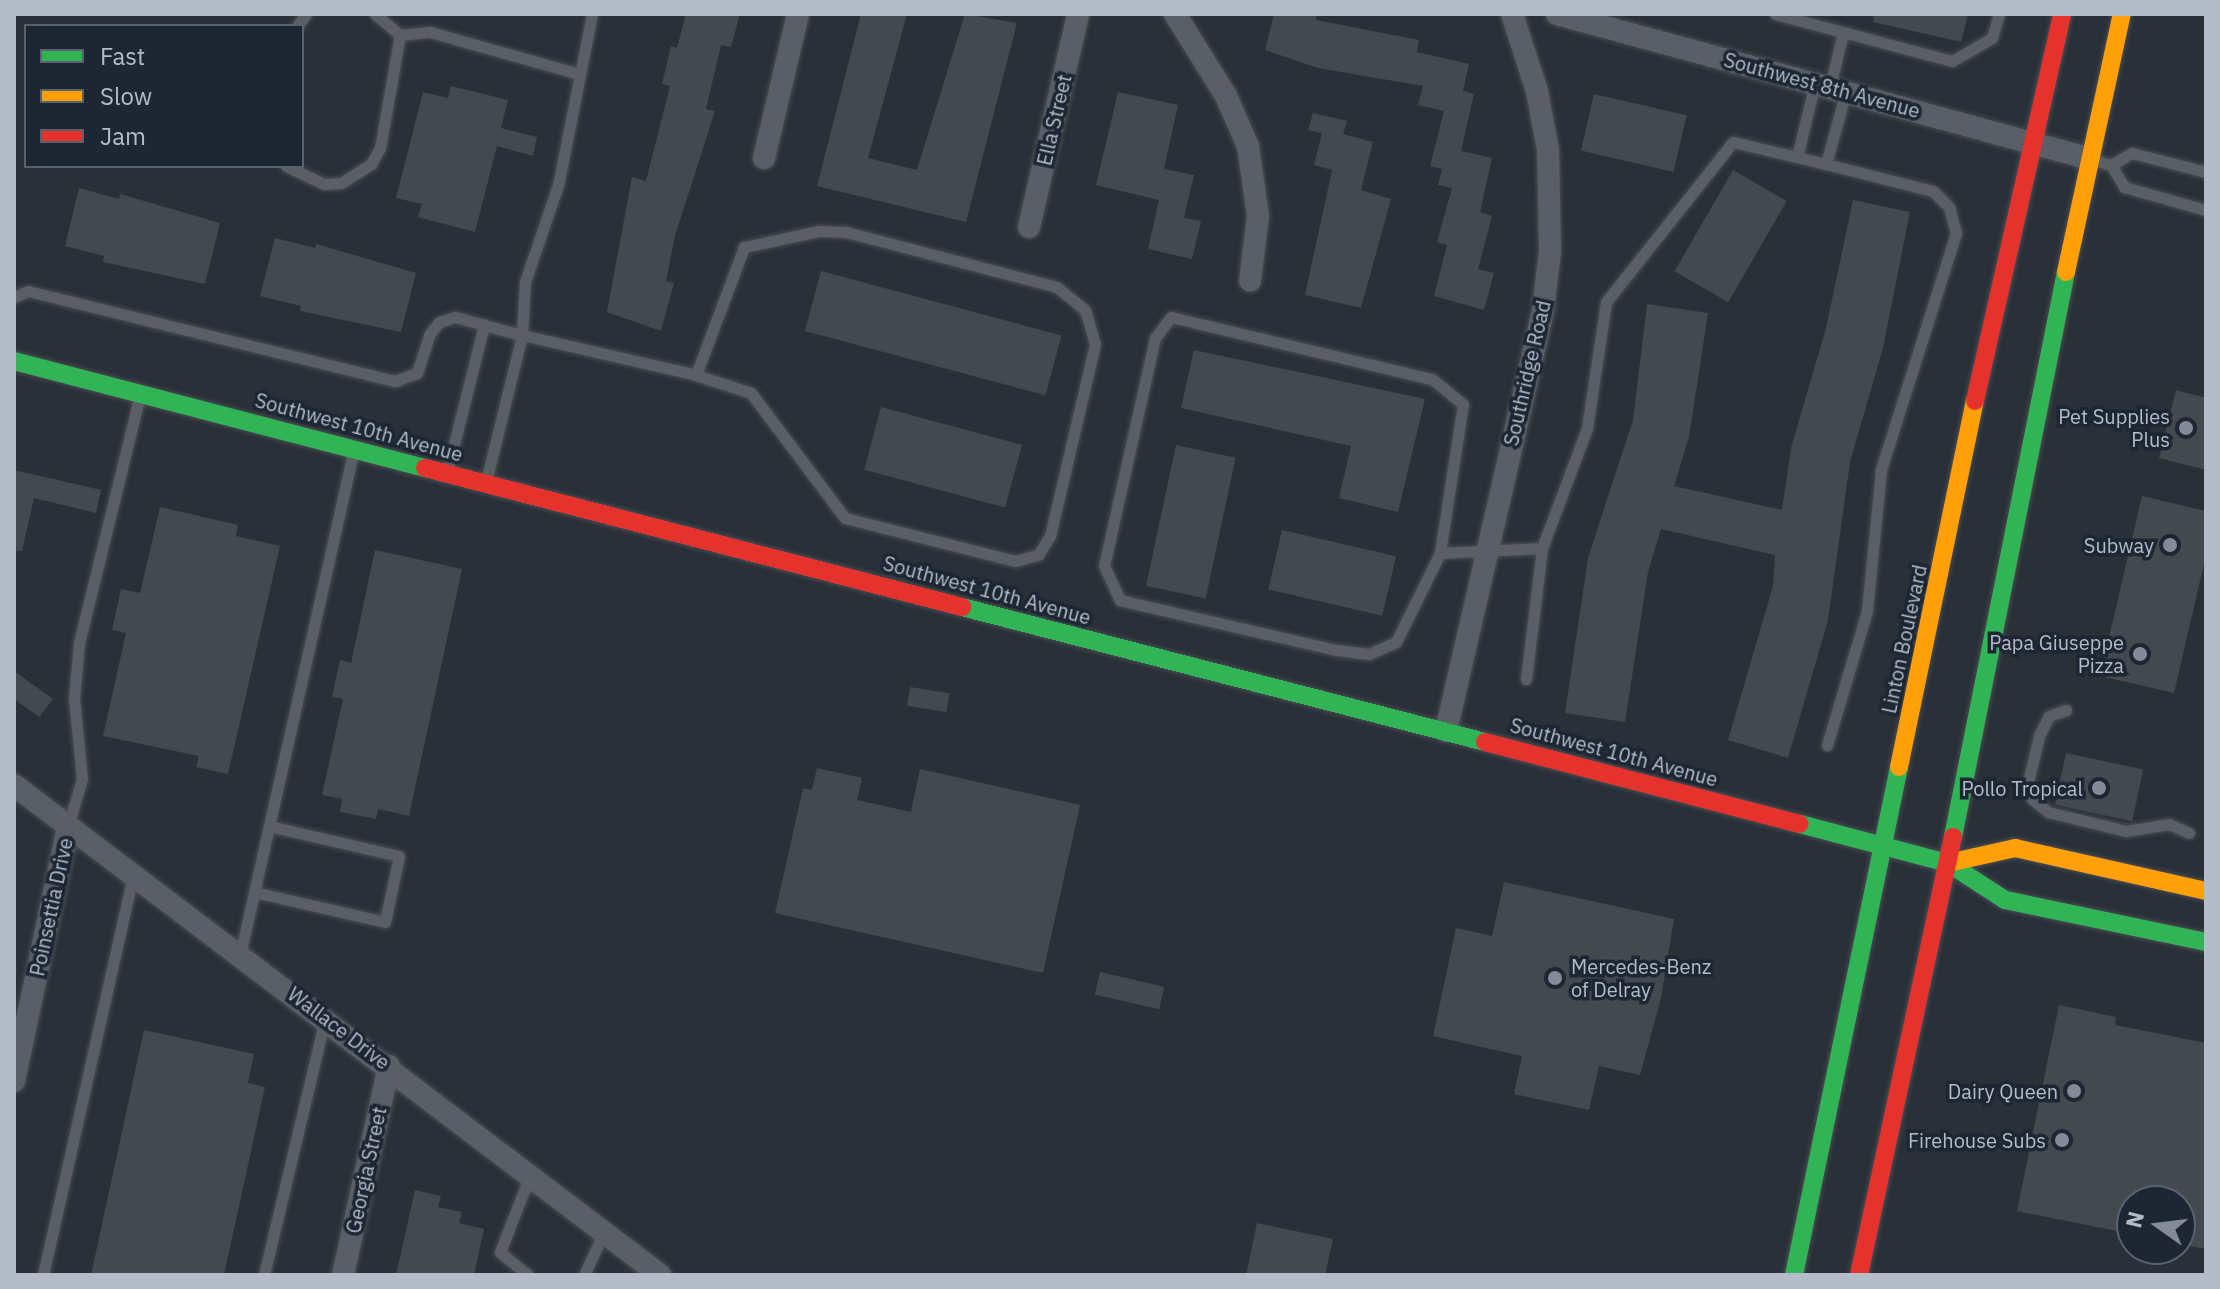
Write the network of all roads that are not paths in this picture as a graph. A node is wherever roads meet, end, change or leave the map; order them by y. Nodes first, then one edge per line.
1 (375, 14) edge
2 (592, 14) edge
3 (798, 14) edge
4 (1078, 14) edge
5 (1175, 14) edge
6 (1512, 14) edge
7 (1557, 14) edge
8 (1775, 14) edge
9 (1999, 14) edge
10 (2062, 14) edge
11 (2122, 14) edge
12 (1632, 24) edge
13 (1843, 33) junction
14 (400, 35) junction
15 (579, 74) junction
16 (1831, 87) junction
17 (2030, 141) junction
18 (1797, 157) junction
19 (764, 158) dead end
20 (2087, 158) junction
21 (1826, 164) junction
22 (2111, 165) junction
23 (290, 168) edge
24 (2206, 172) edge
25 (2206, 210) edge
26 (1029, 227) dead end
27 (1250, 281) dead end
28 (14, 297) edge
29 (484, 325) junction
30 (522, 335) junction
31 (14, 361) edge
32 (696, 375) junction
33 (140, 393) junction
34 (354, 449) junction
35 (447, 473) junction
36 (485, 483) junction
37 (1542, 548) junction
38 (1486, 551) junction
39 (1440, 553) junction
40 (1526, 679) dead end
41 (2066, 710) dead end
42 (1446, 731) junction
43 (1827, 745) dead end
44 (14, 785) edge
45 (269, 826) junction
46 (68, 827) junction
47 (2189, 833) dead end
48 (1882, 845) junction
49 (1948, 863) junction
50 (133, 875) junction
51 (2206, 891) edge
52 (254, 892) junction
53 (2206, 942) edge
54 (240, 955) junction
55 (22, 1007) edge
56 (325, 1018) junction
57 (389, 1066) junction
58 (14, 1081) edge
59 (530, 1175) junction
60 (604, 1232) junction
61 (43, 1275) edge
62 (264, 1275) edge
63 (343, 1275) edge
64 (528, 1275) edge
65 (584, 1275) edge
66 (660, 1275) edge
67 (1794, 1275) edge
68 (1859, 1275) edge

1 - 14 lane
2 - 15 lane
3 - 19 street
4 - 26 street, Ella Street
5 - 27 street
6 - 38 street, Southridge Road
7 - 12 street, Southwest 8th Avenue
8 - 13 lane
9 - 13 lane
10 - 17 main road, Linton Boulevard
11 - 20 main road
12 - 16 street, Southwest 8th Avenue
13 - 16 lane
14 - 15 lane
14 - 23 lane
15 - 30 lane
16 - 17 street, Southwest 8th Avenue
16 - 18 lane
16 - 21 lane
17 - 20 street, Southwest 8th Avenue
17 - 48 main road, Linton Boulevard
18 - 21 lane
18 - 37 lane
20 - 22 lane
20 - 49 main road
21 - 43 lane
22 - 24 lane
22 - 25 lane
28 - 29 lane
29 - 30 lane
29 - 35 lane
30 - 32 lane
30 - 36 lane
31 - 33 main road, Southwest 10th Avenue
32 - 32 lane
33 - 34 main road, Southwest 10th Avenue
33 - 46 lane
34 - 35 main road, Southwest 10th Avenue
34 - 45 lane
35 - 36 main road, Southwest 10th Avenue
36 - 42 main road, Southwest 10th Avenue
37 - 38 lane
37 - 40 lane
38 - 39 lane
38 - 42 street, Southridge Road
39 - 39 lane
41 - 47 lane
42 - 48 main road, Southwest 10th Avenue
44 - 46 street, Wallace Drive
45 - 52 lane
45 - 52 lane
46 - 50 street, Wallace Drive
46 - 55 street, Poinsettia Drive
48 - 49 main road, Southwest 10th Avenue
48 - 67 main road, Linton Boulevard
49 - 51 main road, Southwest 10th Avenue
49 - 53 main road, Southwest 10th Avenue
49 - 68 main road
50 - 54 street, Wallace Drive
50 - 61 lane
52 - 54 lane
54 - 56 street, Wallace Drive
55 - 58 street, Poinsettia Drive
56 - 57 street, Wallace Drive
56 - 62 lane
57 - 59 street, Wallace Drive
57 - 63 street, Georgia Street
59 - 60 street, Wallace Drive
59 - 64 lane
60 - 65 lane
60 - 66 street, Wallace Drive

